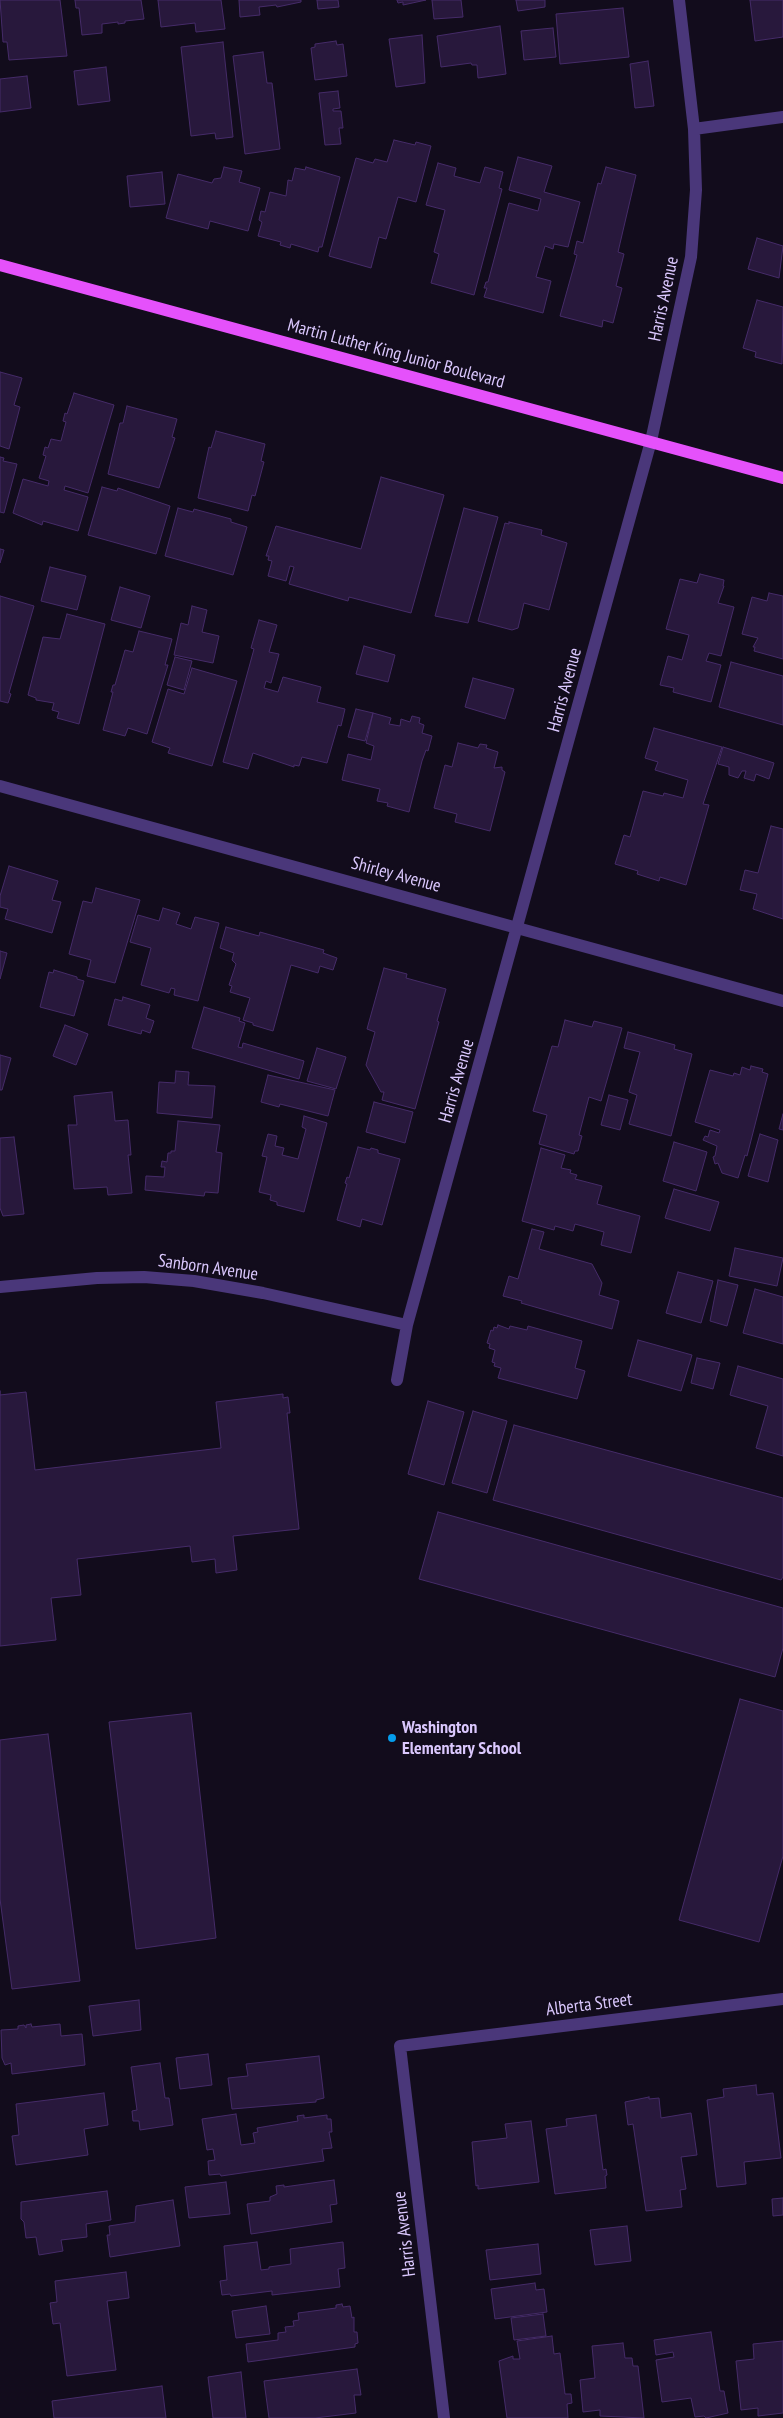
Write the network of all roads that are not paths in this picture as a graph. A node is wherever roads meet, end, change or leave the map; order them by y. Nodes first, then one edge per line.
1 (679, 0) edge
2 (783, 117) edge
3 (694, 129) junction
4 (0, 265) edge
5 (651, 441) junction
6 (783, 478) edge
7 (0, 786) edge
8 (518, 927) junction
9 (783, 1001) edge
10 (0, 1287) edge
11 (408, 1325) junction
12 (397, 1380) dead end
13 (783, 1999) edge
14 (400, 2046) joint
15 (444, 2418) edge

1 - 3 street, Harris Avenue
2 - 3 street
3 - 5 street, Harris Avenue
4 - 5 main road, Martin Luther King Junior Boulevard
5 - 6 main road, Martin Luther King Junior Boulevard
5 - 8 street, Harris Avenue
7 - 8 street, Shirley Avenue
8 - 9 street, Shirley Avenue
8 - 11 street, Harris Avenue
10 - 11 street, Sanborn Avenue
11 - 12 street, Harris Avenue
13 - 14 street, Alberta Street
14 - 15 street, Harris Avenue

